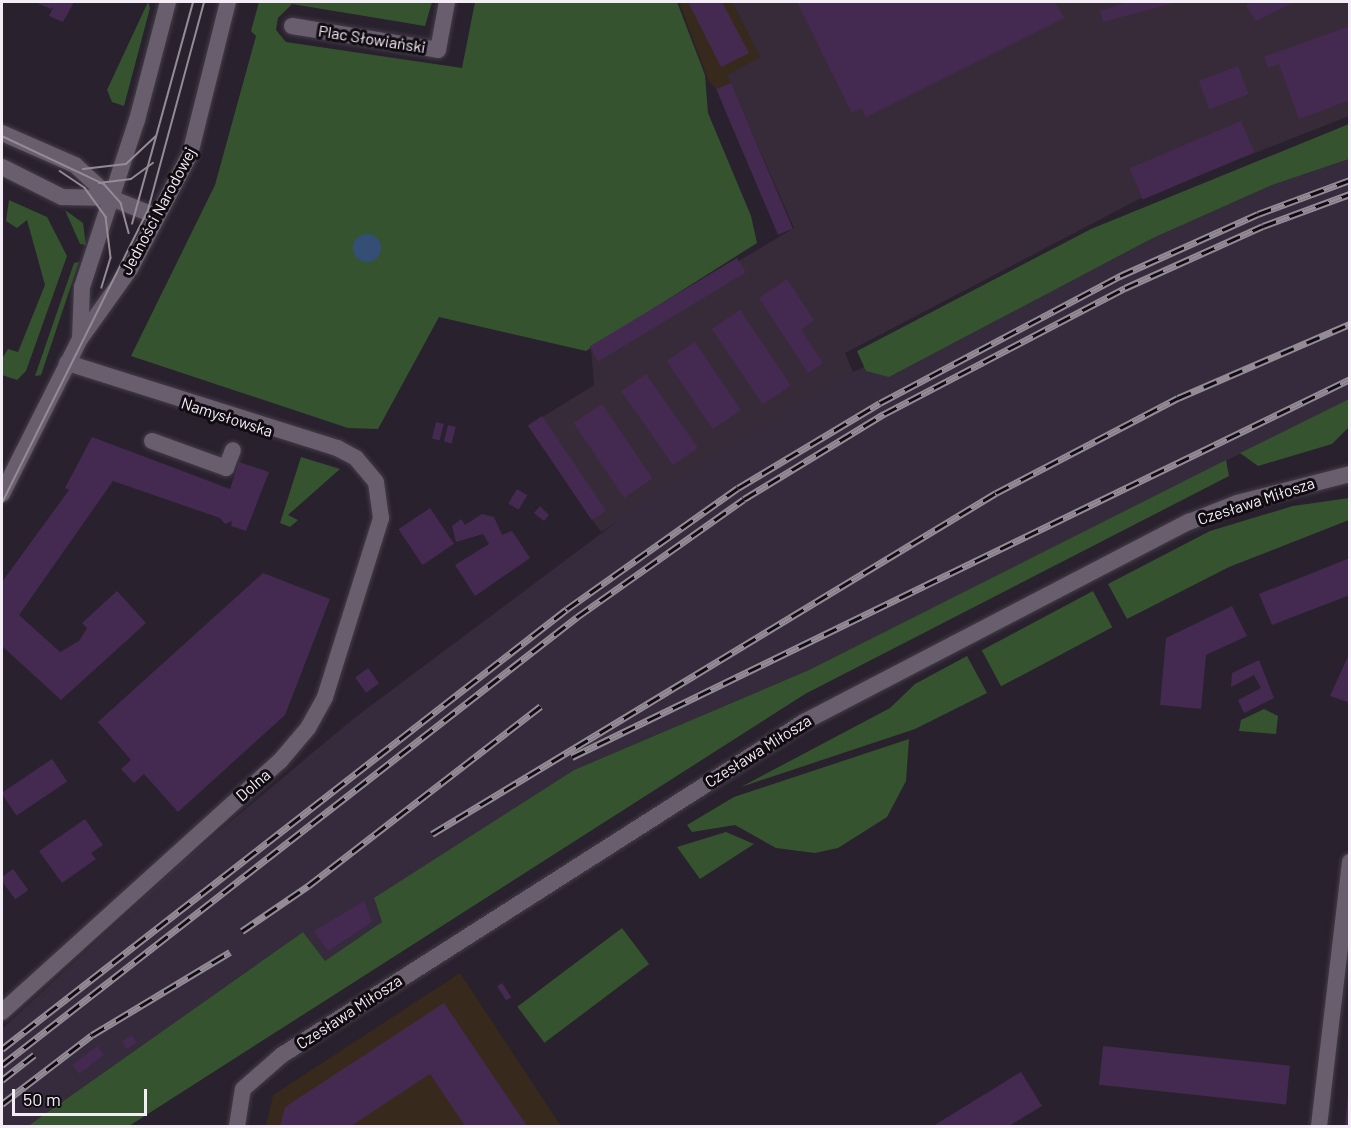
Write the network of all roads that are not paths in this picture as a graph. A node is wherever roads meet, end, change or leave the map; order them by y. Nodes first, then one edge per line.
1 (168, 2) edge
2 (228, 2) edge
3 (447, 2) edge
4 (292, 26) dead end
5 (2, 133) edge
6 (2, 167) edge
7 (111, 198) junction
8 (156, 216) junction
9 (80, 339) junction
10 (67, 363) junction
11 (152, 441) dead end
12 (233, 450) dead end
13 (1350, 474) edge
14 (376, 482) joint
15 (2, 494) edge
16 (1350, 862) edge
17 (2, 1012) edge
18 (237, 1126) edge
19 (1320, 1126) edge

1 - 7 street, Jedności Narodowej
2 - 8 street, Jedności Narodowej
3 - 4 street, Plac Słowiański
5 - 7 street
6 - 7 street
7 - 8 street
7 - 9 street, Jedności Narodowej
8 - 9 street, Jedności Narodowej
9 - 10 street, Jedności Narodowej
10 - 14 street, Namysłowska
10 - 15 street, Jedności Narodowej
11 - 12 street
13 - 18 street, Czesława Miłosza
14 - 17 street, Dolna
16 - 19 street

